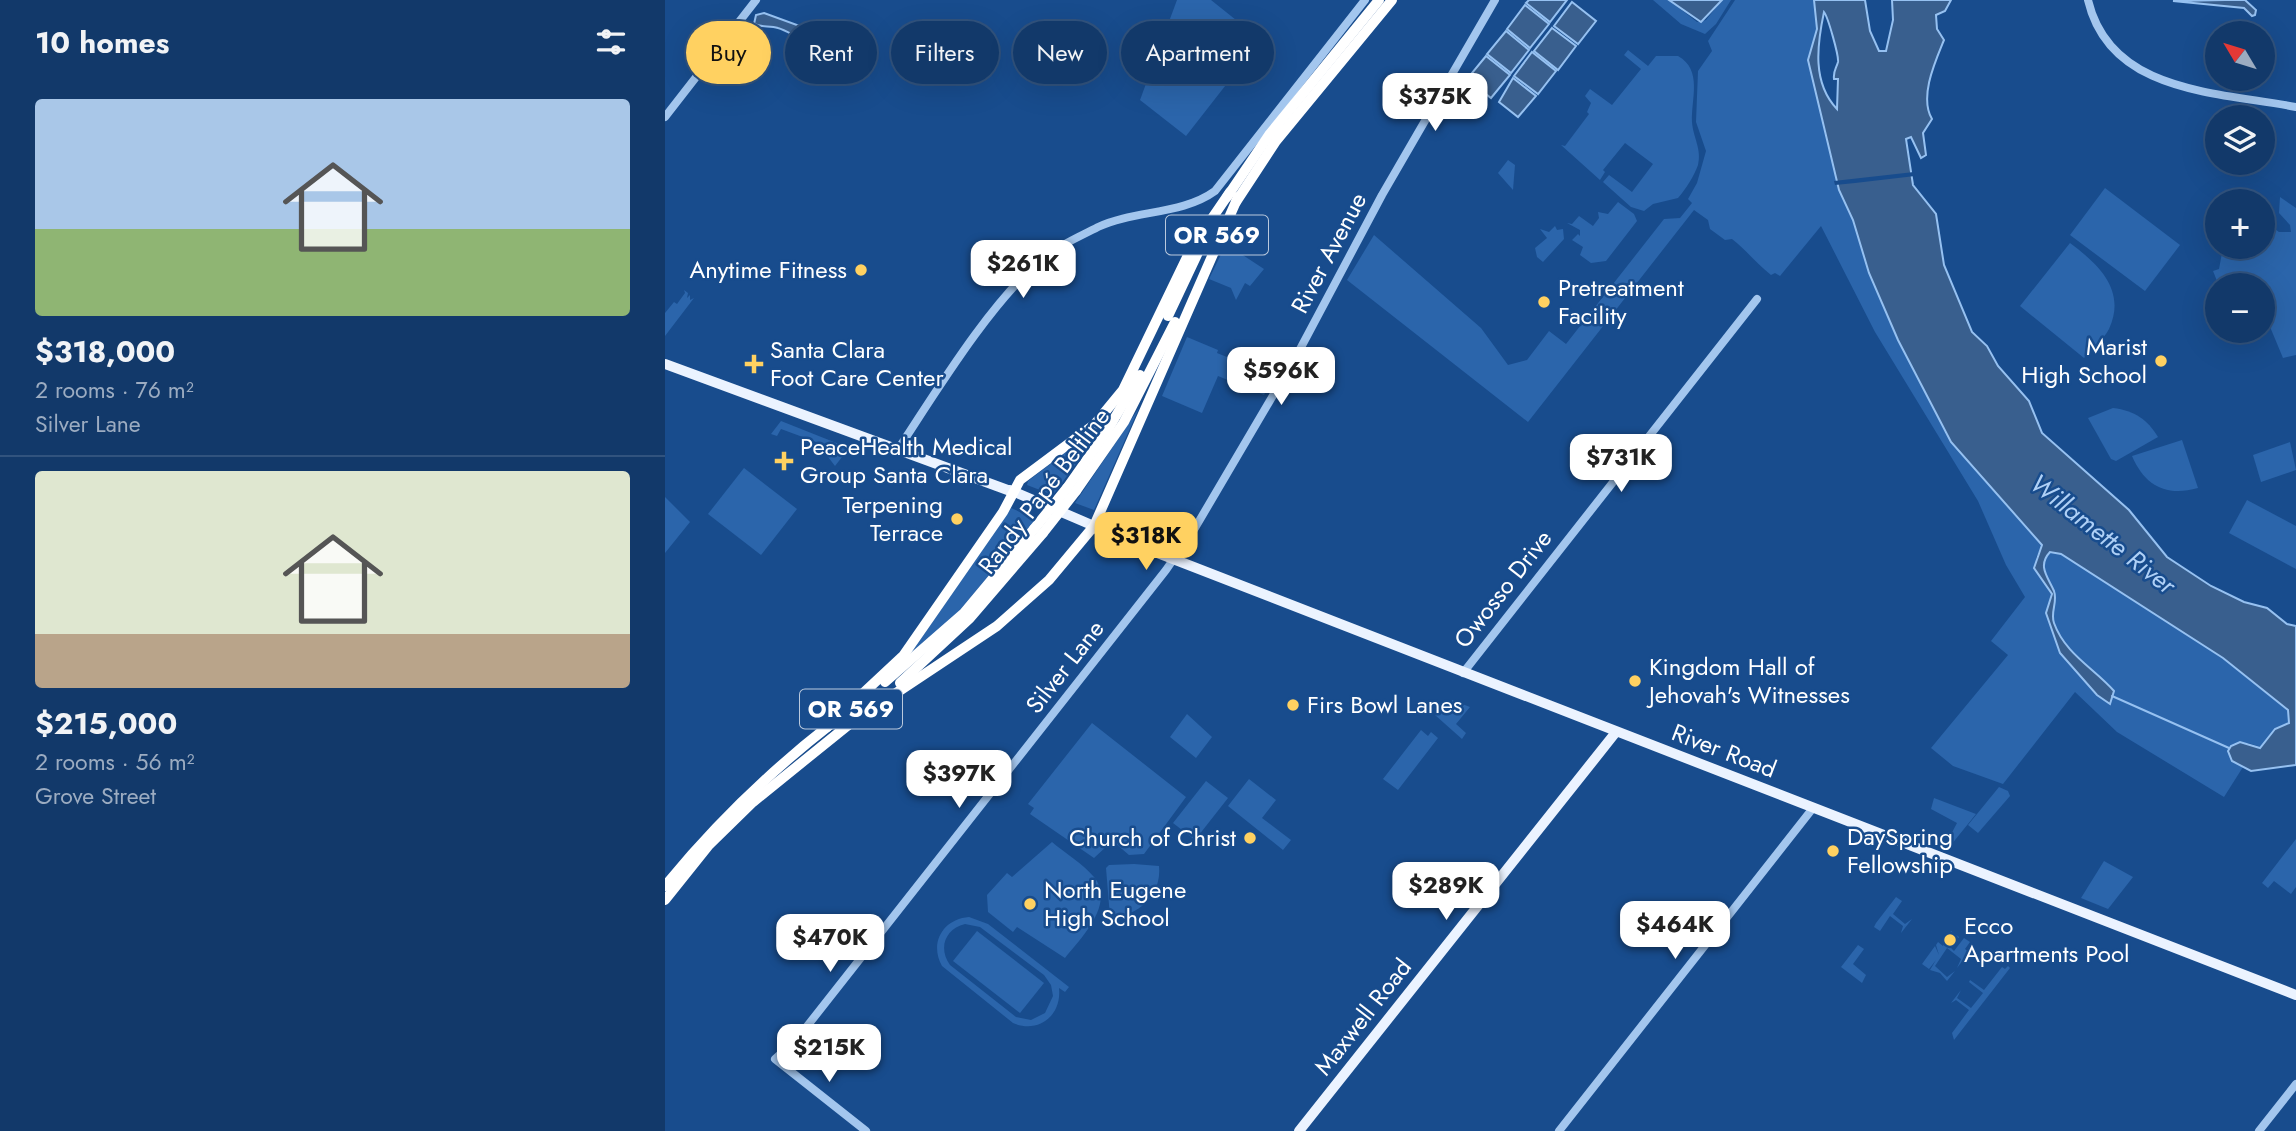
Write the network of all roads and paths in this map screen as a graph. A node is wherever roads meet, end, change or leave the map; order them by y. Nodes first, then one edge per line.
1 (756, 0) edge
2 (1365, 0) edge
3 (1379, 0) edge
4 (1392, 0) edge
5 (1495, 0) edge
6 (2088, 0) edge
7 (2296, 107) edge
8 (665, 117) edge
9 (1234, 195) junction
10 (1757, 299) dead end
11 (665, 364) edge
12 (897, 451) junction
13 (1013, 492) junction
14 (1094, 527) junction
15 (1038, 531) junction
16 (1174, 559) junction
17 (1463, 673) junction
18 (848, 725) junction
19 (827, 727) junction
20 (1616, 732) junction
21 (1813, 808) junction
22 (665, 886) edge
23 (665, 900) edge
24 (2296, 995) edge
25 (2296, 1084) edge
26 (866, 1131) edge
27 (1299, 1131) edge
28 (1559, 1131) edge
29 (2259, 1131) edge

1 - 8 street
2 - 12 street
3 - 9 highway, Randy Papé Beltline / OR 569
4 - 9 highway, Randy Papé Beltline / OR 569
5 - 16 street, River Avenue
6 - 7 street
9 - 13 highway
9 - 14 highway
9 - 15 highway, Randy Papé Beltline / OR 569, bridge
10 - 17 street, Owosso Drive
11 - 12 main road
12 - 13 main road, River Road
13 - 14 main road, River Road
13 - 19 highway
14 - 16 main road, River Road
14 - 18 highway
15 - 18 highway, Randy Papé Beltline / OR 569
15 - 19 highway, Randy Papé Beltline / OR 569
16 - 17 main road, River Road
16 - 26 street, Silver Lane
17 - 20 main road, River Road
18 - 23 highway, Randy Papé Beltline / OR 569
19 - 22 highway, Randy Papé Beltline / OR 569
20 - 21 main road, River Road
20 - 27 main road, Maxwell Road
21 - 24 main road, River Road
21 - 28 street
25 - 29 street

